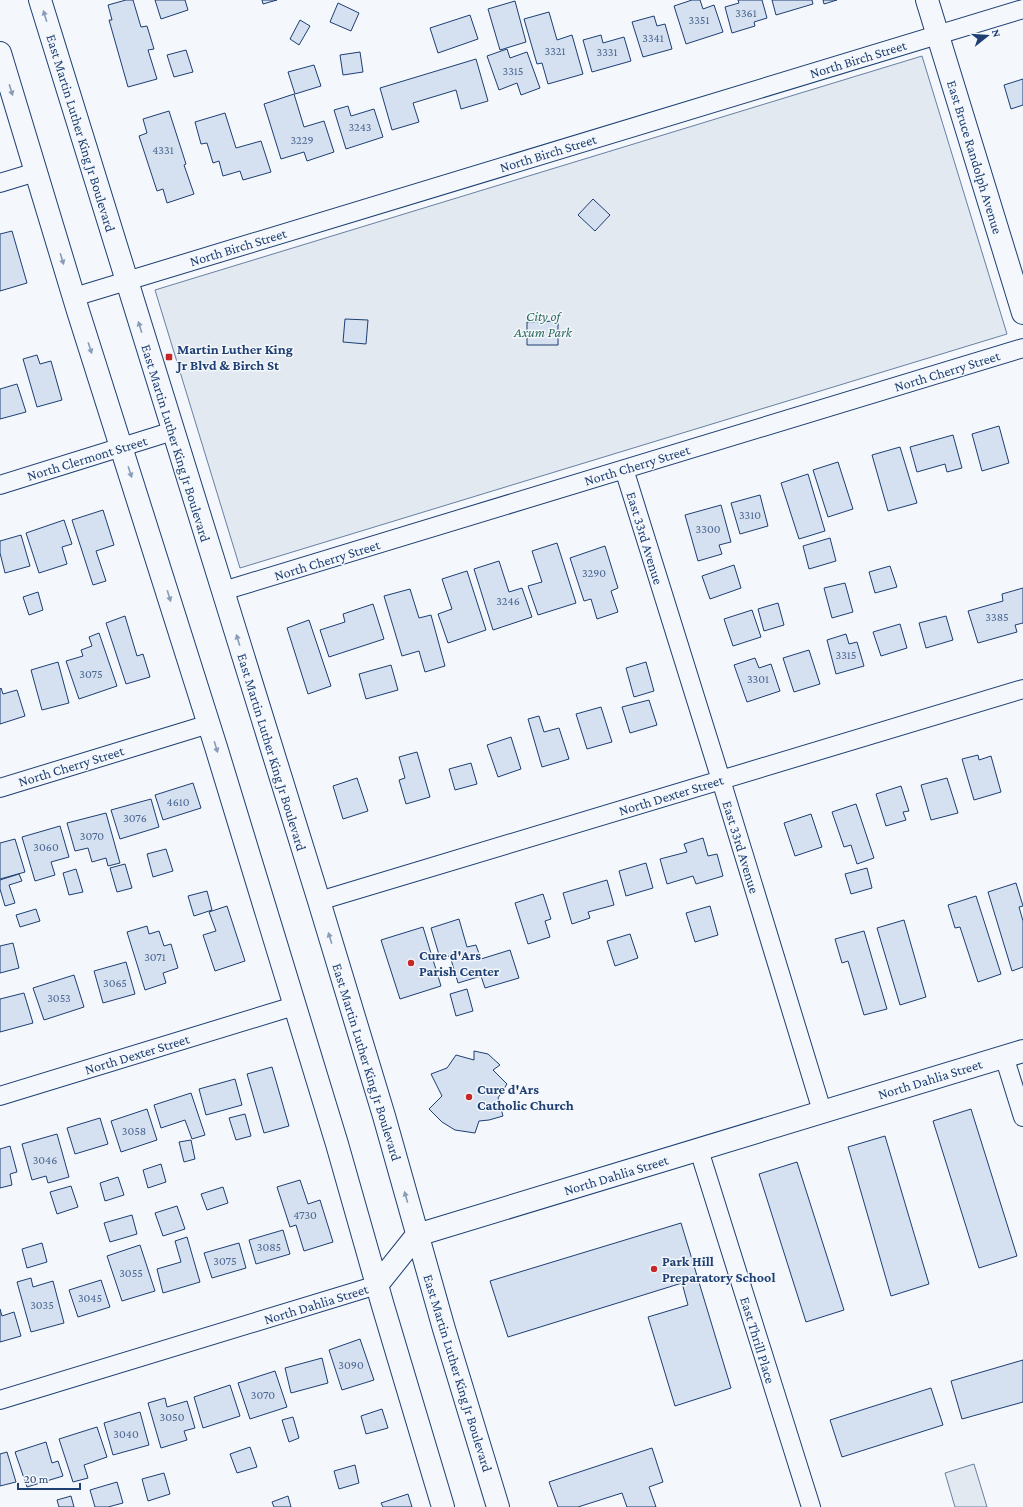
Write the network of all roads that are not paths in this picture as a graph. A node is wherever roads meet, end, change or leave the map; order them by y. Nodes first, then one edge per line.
1 (40, 0) edge
2 (926, 0) edge
3 (1023, 9) edge
4 (937, 34) junction
5 (0, 53) edge
6 (36, 172) junction
7 (0, 183) edge
8 (126, 281) junction
9 (74, 297) junction
10 (1023, 313) edge
11 (1023, 348) edge
12 (173, 431) junction
13 (122, 447) junction
14 (624, 469) junction
15 (0, 485) edge
16 (223, 591) junction
17 (1023, 688) edge
18 (209, 724) junction
19 (721, 780) junction
20 (0, 788) edge
21 (319, 901) junction
22 (284, 1009) junction
23 (1014, 1054) edge
24 (0, 1096) edge
25 (822, 1111) junction
26 (1023, 1117) edge
27 (689, 1153) junction
28 (417, 1235) junction
29 (377, 1285) junction
30 (0, 1400) edge
31 (443, 1507) edge
32 (498, 1507) edge
33 (811, 1507) edge

8 -> 1 main road, East Martin Luther King Jr Boulevard
2 - 4 main road, East Bruce Randolph Avenue
3 - 4 street, North Birch Street
4 - 8 street, North Birch Street
4 - 10 main road, East Bruce Randolph Avenue
5 -> 6 main road
6 - 7 street
6 -> 9 main road
8 - 9 street, North Birch Street
12 -> 8 main road, East Martin Luther King Jr Boulevard
9 -> 13 main road
11 - 14 street, North Cherry Street
12 - 13 street, North Clermont Street
12 - 16 main road, East Martin Luther King Jr Boulevard
13 - 15 street, North Clermont Street
13 -> 18 main road
14 - 16 street, North Cherry Street
14 - 19 street, East 33rd Avenue
21 -> 16 main road, East Martin Luther King Jr Boulevard
17 - 19 street, North Dexter Street
18 - 20 street, North Cherry Street
18 -> 22 main road
19 - 21 street, North Dexter Street
19 - 25 street, East 33rd Avenue
28 -> 21 main road, East Martin Luther King Jr Boulevard
22 - 24 street, North Dexter Street
22 - 29 main road
23 - 25 main road, North Dahlia Street
23 - 26 street
25 - 27 main road, North Dahlia Street
27 - 28 main road, North Dahlia Street
27 - 33 street, East Thrill Place
28 - 29 main road, North Dahlia Street
28 - 32 main road, East Martin Luther King Jr Boulevard
29 - 30 street, North Dahlia Street
29 - 31 main road

